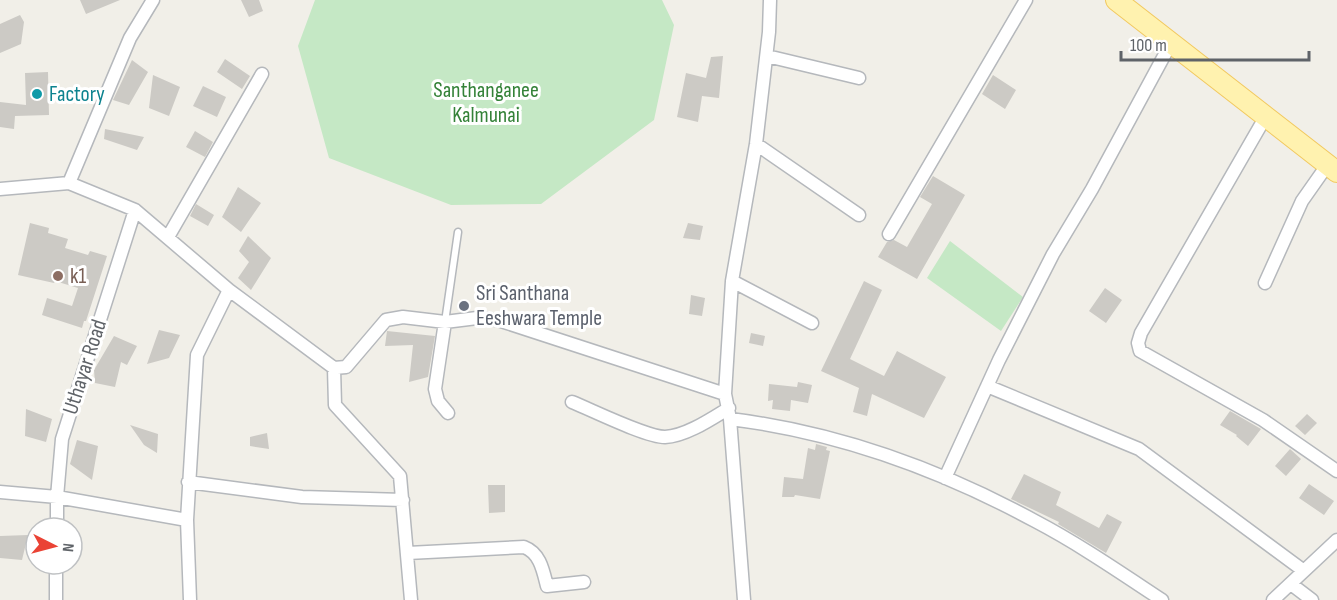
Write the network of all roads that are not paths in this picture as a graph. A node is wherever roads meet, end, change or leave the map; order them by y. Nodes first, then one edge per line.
1 (153, 0) edge
2 (770, 0) edge
3 (1026, 0) edge
4 (1116, 0) edge
5 (1171, 44) junction
6 (767, 56) junction
7 (262, 74) dead end
8 (859, 78) dead end
9 (1266, 116) junction
10 (756, 144) junction
11 (1332, 168) edge
12 (69, 183) junction
13 (0, 189) edge
14 (135, 210) junction
15 (860, 215) dead end
16 (458, 232) dead end
17 (889, 234) dead end
18 (168, 237) junction
19 (732, 281) junction
20 (1265, 283) dead end
21 (229, 290) junction
22 (445, 322) junction
23 (812, 322) dead end
24 (334, 368) junction
25 (987, 386) junction
26 (725, 394) junction
27 (572, 402) dead end
28 (448, 413) dead end
29 (730, 413) junction
30 (1337, 471) edge
31 (945, 478) junction
32 (188, 482) junction
33 (0, 492) edge
34 (57, 497) junction
35 (403, 500) junction
36 (57, 516) edge
37 (187, 520) junction
38 (1337, 540) edge
39 (408, 553) junction
40 (1304, 572) junction
41 (56, 576) edge
42 (584, 582) dead end
43 (1291, 584) junction
44 (56, 600) edge
45 (190, 600) edge
46 (411, 600) edge
47 (744, 600) edge
48 (1162, 600) edge
49 (1273, 600) edge
50 (1312, 600) edge

1 - 12 street
2 - 6 street
3 - 17 street
4 - 5 main road
5 - 9 main road
5 - 25 street
6 - 8 street
6 - 10 street
7 - 18 street
9 - 11 main road
9 - 30 street
10 - 15 street
10 - 19 street
11 - 20 street
12 - 13 street
12 - 14 street
14 - 18 street
14 - 34 street, Uthayar Road
16 - 22 lane
18 - 21 street
19 - 23 street
19 - 26 street
21 - 24 street
21 - 32 street
22 - 24 street
22 - 26 street
22 - 28 street
24 - 35 street
25 - 31 street
25 - 40 street
26 - 29 street
27 - 29 street
29 - 31 street
29 - 47 street
31 - 48 street
32 - 35 street
32 - 37 street
33 - 34 street
34 - 36 street, Uthayar Road
34 - 37 street
35 - 39 street
37 - 45 street
38 - 40 street
39 - 42 street
39 - 46 street
40 - 43 street
41 - 44 street
43 - 49 street
43 - 50 street

